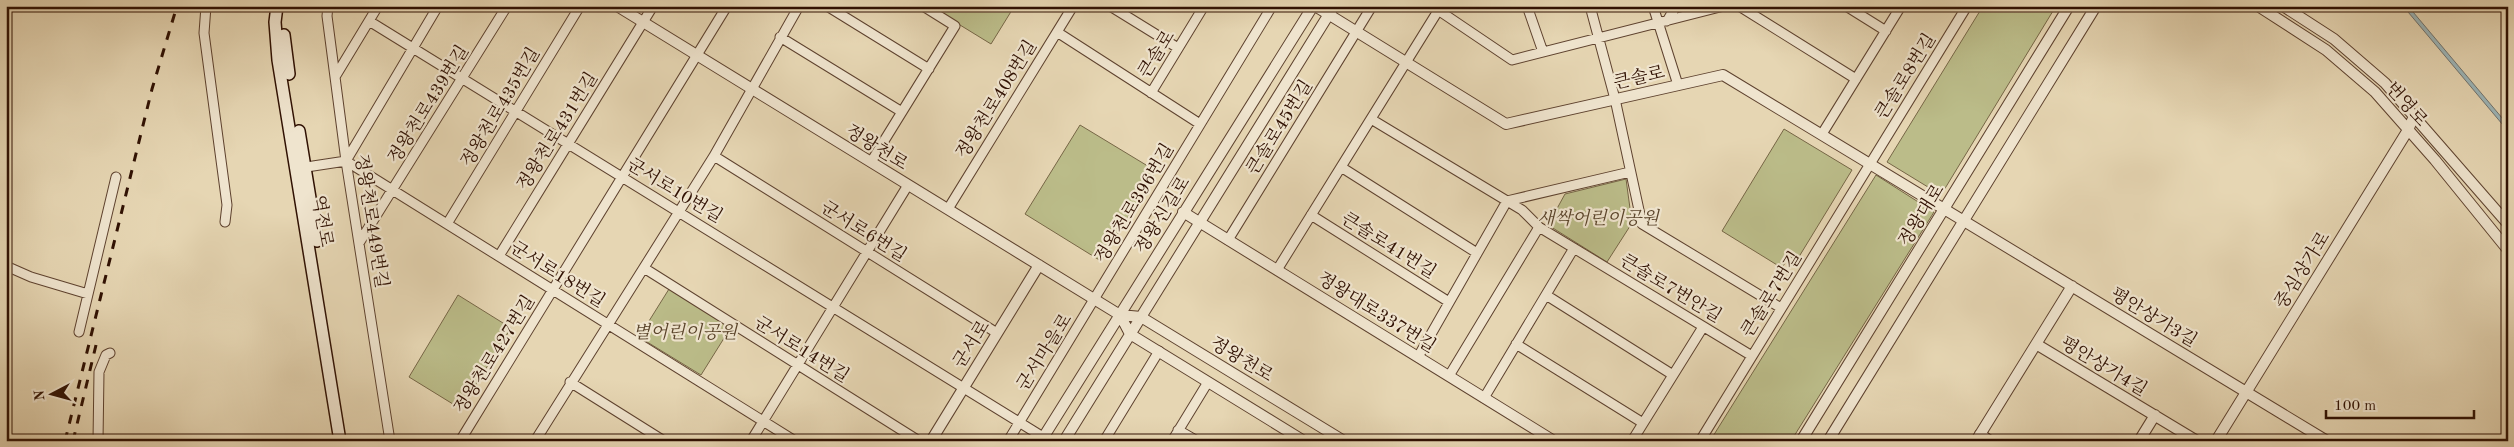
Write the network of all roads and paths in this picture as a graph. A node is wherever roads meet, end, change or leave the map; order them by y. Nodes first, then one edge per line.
1 (206, 6) edge
2 (276, 6) edge
3 (283, 6) edge
4 (328, 6) edge
5 (378, 6) edge
6 (438, 6) edge
7 (507, 6) edge
8 (580, 6) edge
9 (617, 6) edge
10 (653, 6) edge
11 (726, 6) edge
12 (799, 6) edge
13 (827, 6) edge
14 (923, 6) edge
15 (1073, 6) edge
16 (1110, 6) edge
17 (1204, 6) edge
18 (1272, 6) edge
19 (1314, 6) edge
20 (1372, 6) edge
21 (1527, 6) edge
22 (1590, 6) edge
23 (1653, 6) edge
24 (1676, 6) edge
25 (1724, 6) edge
26 (1739, 6) edge
27 (1846, 6) edge
28 (1901, 6) edge
29 (2069, 6) edge
30 (2096, 6) edge
31 (2258, 6) edge
32 (2283, 6) edge
33 (1439, 8) edge
34 (1962, 8) edge
35 (1332, 10) edge
36 (369, 21) junction
37 (643, 22) junction
38 (1663, 22) junction
39 (1886, 31) junction
40 (1056, 32) junction
41 (1357, 32) junction
42 (780, 37) junction
43 (1598, 38) junction
44 (413, 48) junction
45 (1178, 48) junction
46 (1543, 52) junction
47 (696, 55) junction
48 (1406, 62) junction
49 (929, 69) junction
50 (335, 77) junction
51 (462, 78) junction
52 (1856, 79) junction
53 (1678, 85) junction
54 (752, 89) junction
55 (1151, 93) junction
56 (1615, 99) junction
57 (516, 112) junction
58 (902, 112) junction
59 (2414, 116) junction
60 (1371, 119) junction
61 (1200, 124) junction
62 (2408, 130) junction
63 (1822, 134) junction
64 (568, 144) junction
65 (714, 156) junction
66 (346, 161) junction
67 (871, 162) junction
68 (1870, 164) junction
69 (1341, 167) junction
70 (300, 168) junction
71 (1630, 172) junction
72 (116, 177) dead end
73 (622, 177) junction
74 (908, 185) junction
75 (393, 190) junction
76 (1507, 201) junction
77 (1944, 208) junction
78 (948, 209) junction
79 (679, 211) junction
80 (1183, 212) junction
81 (1311, 215) junction
82 (1964, 220) junction
83 (225, 222) dead end
84 (1199, 222) junction
85 (447, 224) junction
86 (2508, 224) edge
87 (1539, 227) junction
88 (1228, 240) junction
89 (359, 244) junction
90 (1574, 248) junction
91 (2508, 250) edge
92 (867, 252) junction
93 (1477, 252) junction
94 (499, 256) junction
95 (1039, 265) junction
96 (6, 266) edge
97 (644, 268) junction
98 (1277, 270) junction
99 (2072, 286) junction
100 (552, 290) junction
101 (88, 294) junction
102 (1546, 295) junction
103 (1096, 300) junction
104 (1449, 302) junction
105 (833, 308) junction
106 (1781, 308) junction
107 (1120, 314) junction
108 (1141, 317) junction
109 (608, 325) junction
110 (1703, 327) junction
111 (79, 332) dead end
112 (997, 333) junction
113 (1130, 334) junction
114 (1516, 344) junction
115 (2036, 344) junction
116 (1159, 351) junction
117 (110, 353) dead end
118 (1752, 356) junction
119 (1418, 357) junction
120 (798, 365) junction
121 (1673, 375) junction
122 (1449, 376) junction
123 (570, 382) junction
124 (1208, 382) junction
125 (964, 388) junction
126 (2246, 392) junction
127 (1484, 398) junction
128 (2155, 415) junction
129 (763, 421) junction
130 (1020, 422) junction
131 (1643, 423) junction
132 (1178, 430) junction
133 (1978, 438) edge
134 (1042, 439) edge
135 (98, 441) edge
136 (340, 441) edge
137 (347, 441) edge
138 (390, 441) edge
139 (460, 441) edge
140 (535, 441) edge
141 (664, 441) edge
142 (751, 441) edge
143 (794, 441) edge
144 (919, 441) edge
145 (931, 441) edge
146 (1008, 441) edge
147 (1064, 441) edge
148 (1104, 441) edge
149 (1172, 441) edge
150 (1197, 441) edge
151 (1304, 441) edge
152 (1344, 441) edge
153 (1554, 441) edge
154 (1632, 441) edge
155 (1700, 441) edge
156 (1800, 441) edge
157 (1828, 441) edge
158 (1990, 441) edge
159 (2139, 441) edge
160 (2197, 441) edge
161 (2216, 441) edge
162 (2327, 441) edge

1 - 83 street
2 - 70 main road, 역전로
3 - 70 main road, 역전로
4 - 50 street, 정왕천로449번길
5 - 36 street
6 - 44 street
7 - 51 street, 정왕천로439번길
8 - 57 street, 정왕천로435번길
9 - 37 street, 정왕천로
10 - 37 street, 정왕천로431번길
11 - 47 street, 정왕천로427번길
12 - 42 street
13 - 49 street
14 - 49 street
15 - 40 street, 정왕천로408번길
16 - 45 street
17 - 45 street, 큰솔로
18 - 61 street, 정왕천로396번길
19 - 35 street, 큰솔로
19 - 80 street, 정왕신길로
20 - 41 street, 큰솔로45번길
21 - 46 street
22 - 43 street
23 - 38 street
24 - 38 street
25 - 38 street
26 - 52 street
27 - 39 street
28 - 39 street
29 - 77 street, 정왕대로
30 - 82 street
31 - 62 street, 번영로
32 - 59 street, 번영로
33 - 46 street
33 - 48 street
34 - 68 street, 큰솔로8번길
35 - 41 street, 큰솔로
35 - 84 street, 정왕신길로
36 - 44 street, 군서로10번길
36 - 50 street
37 - 47 street, 정왕천로
37 - 64 street, 정왕천로431번길
38 - 43 street
38 - 53 street
39 - 52 street
40 - 55 street
40 - 78 street, 정왕천로408번길
41 - 48 street, 큰솔로
41 - 88 street, 큰솔로45번길
42 - 54 street
42 - 58 street
43 - 46 street
43 - 56 street
44 - 51 street, 군서로10번길
44 - 66 street
45 - 55 street, 큰솔로
47 - 54 street, 정왕천로
47 - 73 street, 정왕천로427번길
48 - 56 street, 큰솔로
48 - 60 street
49 - 58 street
50 - 66 street, 정왕천로449번길
51 - 57 street, 군서로10번길
51 - 75 street, 정왕천로439번길
52 - 63 street
53 - 56 street, 큰솔로
53 - 63 street, 큰솔로
54 - 65 street
54 - 67 street, 정왕천로
55 - 61 street
56 - 71 street
57 - 64 street, 군서로10번길
57 - 85 street, 정왕천로435번길
58 - 67 street
59 - 62 street, 중심상가로
59 - 86 street, 번영로
60 - 69 street
60 - 76 street, 큰솔로7번안길
61 - 103 street, 정왕천로396번길
62 - 91 street, 번영로
62 - 126 street, 중심상가로
63 - 68 street, 큰솔로
64 - 73 street, 군서로10번길
64 - 94 street, 정왕천로431번길
65 - 79 street
65 - 92 street, 군서로6번길
66 - 70 street
66 - 75 street, 군서로18번길
66 - 89 street, 정왕천로449번길
67 - 74 street, 정왕천로
68 - 77 street, 큰솔로
68 - 106 street, 큰솔로7번길
69 - 81 street
69 - 93 street
70 - 136 main road, 역전로
70 - 137 main road, 역전로
71 - 76 street
71 - 106 street
72 - 101 street
73 - 79 street, 군서로10번길
73 - 100 street, 정왕천로427번길
74 - 78 street, 정왕천로
74 - 92 street
75 - 85 street, 군서로18번길
75 - 89 street, 정왕천로439번길
76 - 87 street, 큰솔로7번안길
76 - 93 street
77 - 82 street, 큰솔로
77 - 156 street, 정왕대로
78 - 95 street, 정왕천로
79 - 97 street
79 - 105 street, 군서로10번길
80 - 84 street, 정왕대로337번길
80 - 107 street, 정왕신길로
81 - 98 street
81 - 104 street, 큰솔로41번길
82 - 99 street, 평안상가3길
82 - 157 street
84 - 88 street, 정왕대로337번길
84 - 108 street, 정왕신길로
85 - 94 street, 군서로18번길
87 - 90 street, 큰솔로7번안길
87 - 122 street
88 - 98 street, 정왕대로337번길
89 - 138 street, 정왕천로449번길
90 - 102 street
90 - 110 street, 큰솔로7번안길
92 - 105 street
92 - 112 street, 군서로6번길
93 - 104 street
94 - 100 street, 군서로18번길
95 - 103 street, 정왕천로
95 - 112 street, 군서로
96 - 101 street
97 - 109 street
97 - 120 street, 군서로14번길
98 - 119 street, 정왕대로337번길
99 - 115 street, 평안상가4길
99 - 126 street, 평안상가3길
100 - 109 street, 군서로18번길
100 - 139 street, 정왕천로427번길
101 - 111 street
102 - 114 street
102 - 121 street
103 - 107 street, 정왕천로
103 - 130 street, 군서마을로
104 - 119 street
105 - 120 street
105 - 125 street, 군서로10번길
106 - 118 street, 큰솔로7번길
107 - 108 street, 정왕천로
107 - 113 street
107 - 134 street, 정왕신길로
108 - 113 street, 정왕신길로
108 - 152 street, 정왕천로
109 - 123 street
109 - 129 street, 군서로18번길
110 - 118 street, 큰솔로7번안길
110 - 121 street
112 - 125 street, 군서로
113 - 116 street, 정왕천로
113 - 147 street, 정왕신길로
114 - 127 street
114 - 131 street
115 - 128 street, 평안상가4길
115 - 133 street, 평안상가4길
116 - 124 street, 정왕천로
116 - 148 street
117 - 135 street
118 - 155 street, 큰솔로7번길
119 - 122 street, 정왕대로337번길
120 - 129 street
120 - 144 street, 군서로14번길
121 - 131 street
122 - 127 street, 정왕대로337번길
123 - 140 street
123 - 141 street
124 - 132 street
124 - 151 street, 정왕천로
125 - 130 street
125 - 145 street, 군서로
126 - 161 street, 중심상가로
126 - 162 street, 평안상가3길
127 - 153 street, 정왕대로337번길
128 - 159 street, 평안상가4길
128 - 160 street, 평안상가4길
129 - 142 street
129 - 143 street, 군서로18번길
130 - 134 street
130 - 146 street, 군서마을로
131 - 154 street
132 - 149 street
132 - 150 street
133 - 158 street, 평안상가4길

